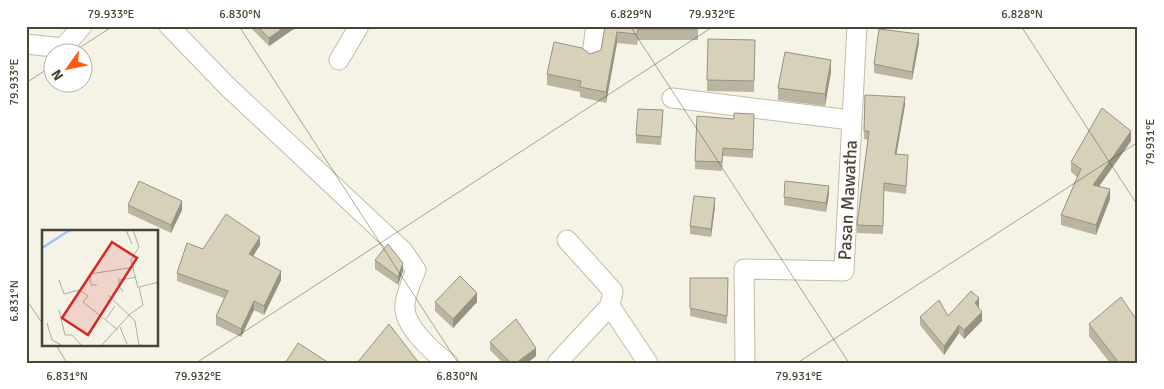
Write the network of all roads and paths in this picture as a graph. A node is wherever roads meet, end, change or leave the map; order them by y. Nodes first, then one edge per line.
1 (82, 26) edge
2 (169, 26) edge
3 (596, 26) edge
4 (857, 26) edge
5 (352, 29) edge
6 (26, 44) edge
7 (592, 54) edge
8 (339, 60) dead end
9 (672, 98) dead end
10 (851, 120) junction
11 (567, 240) dead end
12 (610, 306) junction
13 (448, 363) edge
14 (557, 363) edge
15 (648, 363) edge
16 (746, 363) edge

1 - 6 street
2 - 13 street
3 - 7 street
4 - 10 street, Pasan Mawatha
5 - 8 street
9 - 10 street
10 - 16 street, Pasan Mawatha
11 - 12 street
12 - 14 street
12 - 15 street

